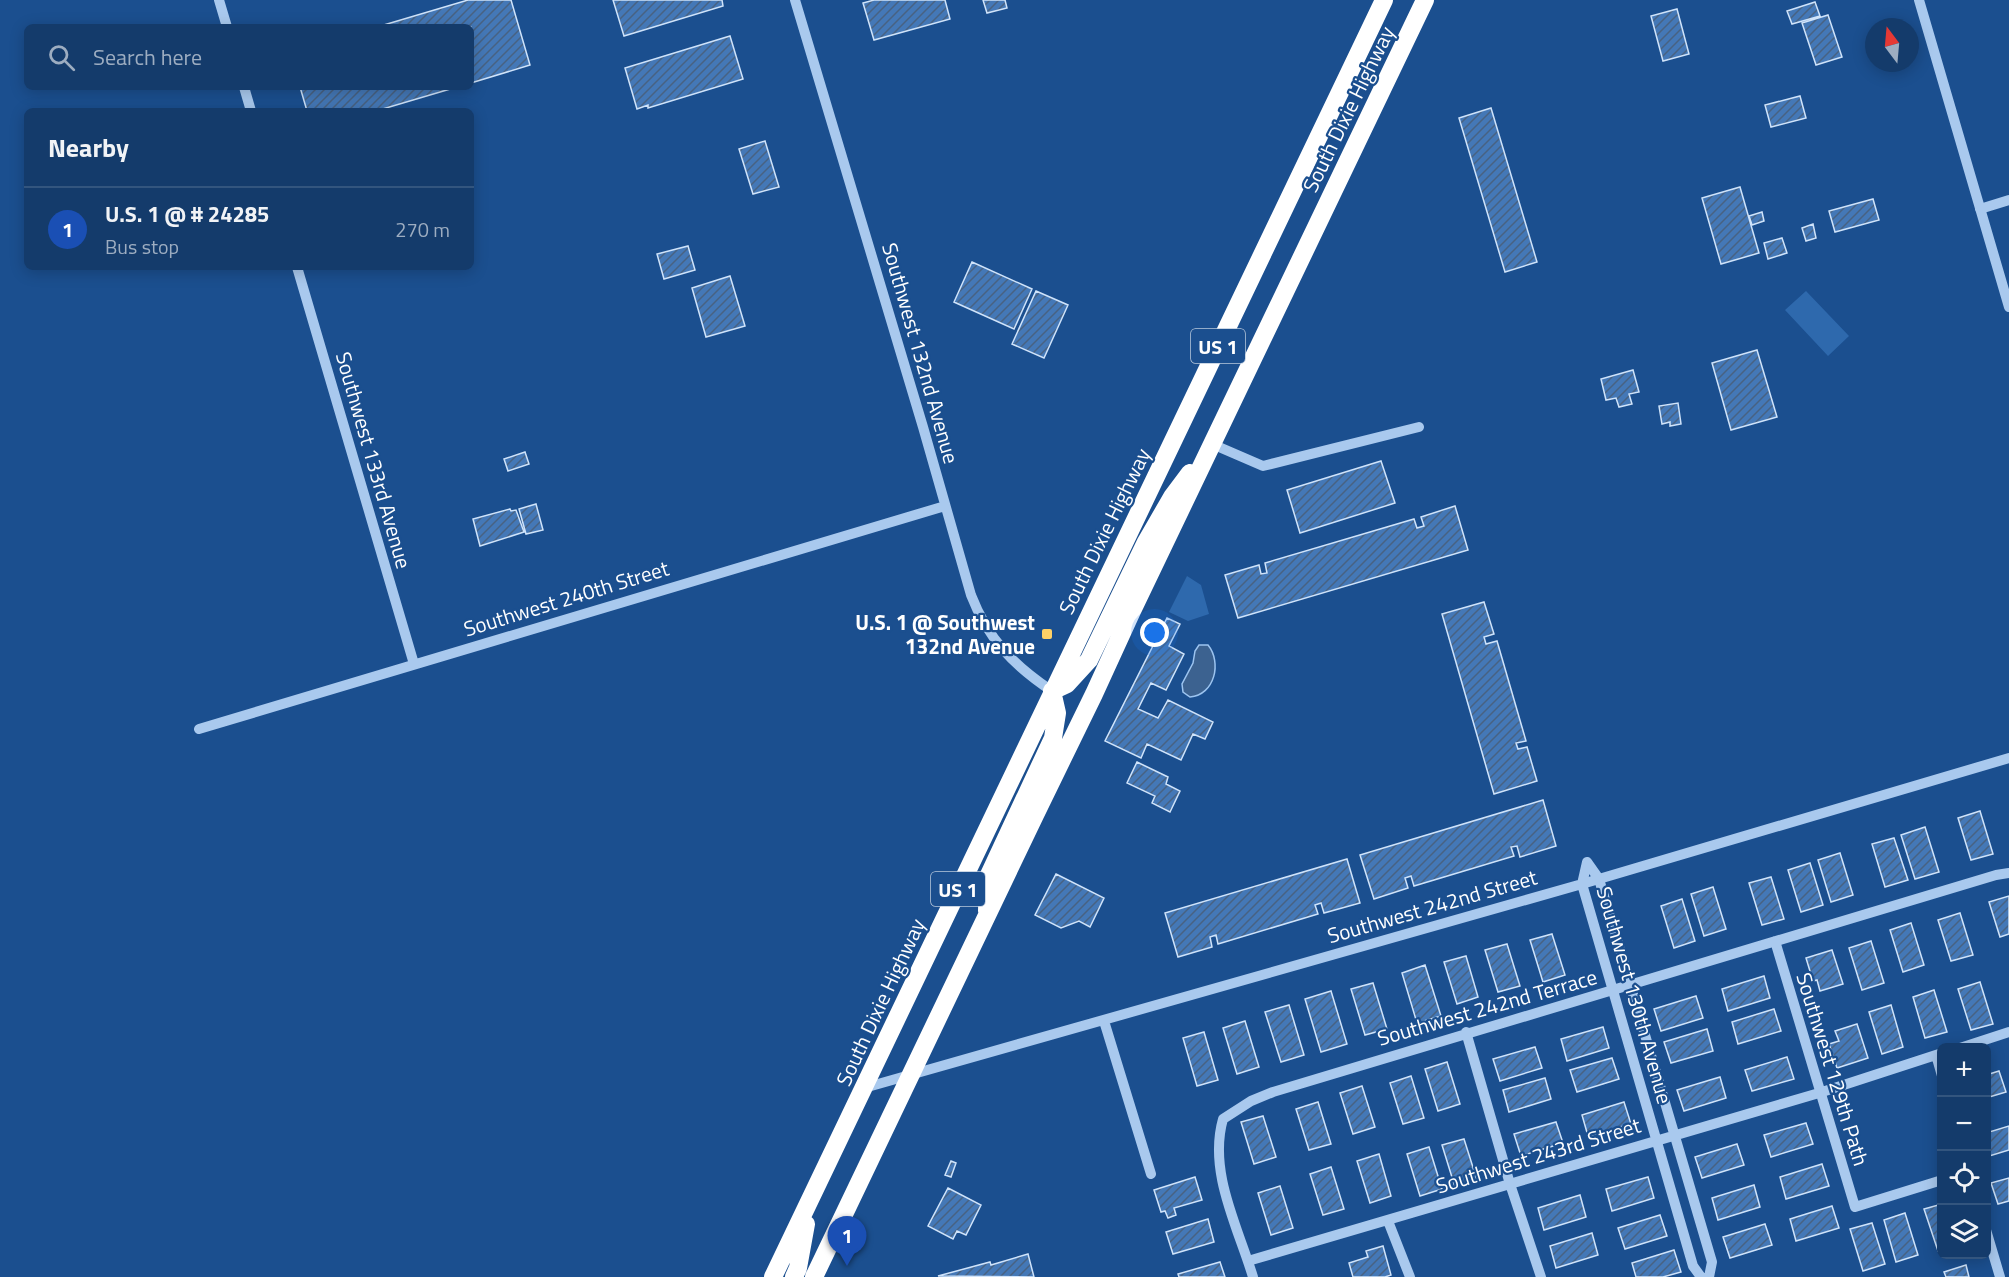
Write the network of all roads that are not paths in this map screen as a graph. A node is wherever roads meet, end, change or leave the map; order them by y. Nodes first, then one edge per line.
1 (219, 0) edge
2 (795, 0) edge
3 (1384, 0) edge
4 (1425, 0) edge
5 (1919, 0) edge
6 (226, 24) edge
7 (245, 90) edge
8 (250, 108) edge
9 (2009, 200) edge
10 (1980, 209) junction
11 (298, 270) edge
12 (2009, 306) edge
13 (1419, 428) dead end
14 (1212, 444) junction
15 (945, 506) junction
16 (414, 664) junction
17 (1052, 692) junction
18 (199, 729) dead end
19 (2009, 758) edge
20 (2009, 873) edge
21 (1599, 879) junction
22 (1582, 884) junction
23 (986, 920) junction
24 (1775, 941) junction
25 (1631, 985) junction
26 (1614, 990) junction
27 (1104, 1021) junction
28 (1466, 1032) junction
29 (2009, 1032) edge
30 (1973, 1043) edge
31 (1937, 1055) edge
32 (911, 1075) junction
33 (864, 1088) junction
34 (1819, 1093) junction
35 (1674, 1135) junction
36 (1657, 1140) junction
37 (1151, 1174) dead end
38 (1937, 1181) edge
39 (1510, 1184) junction
40 (809, 1202) junction
41 (1388, 1221) junction
42 (1991, 1246) edge
43 (1248, 1261) junction
44 (773, 1277) edge
45 (794, 1277) edge
46 (814, 1277) edge
47 (1253, 1277) edge
48 (1410, 1277) edge
49 (1541, 1277) edge
50 (1701, 1277) edge
51 (1709, 1277) edge
52 (2001, 1277) edge

1 - 6 street
2 - 15 street, Southwest 132nd Avenue
3 - 17 highway, South Dixie Highway / US 1
4 - 14 highway, South Dixie Highway / US 1
5 - 10 street
7 - 8 street
9 - 10 street
10 - 12 street
11 - 16 street, Southwest 133rd Avenue
13 - 14 street
14 - 17 highway
14 - 23 highway, South Dixie Highway / US 1
15 - 16 street, Southwest 240th Street
15 - 17 street, Southwest 132nd Avenue
16 - 18 street, Southwest 240th Street
17 - 23 highway
17 - 33 highway, South Dixie Highway / US 1
19 - 21 street, Southwest 242nd Street
20 - 24 street, Southwest 242nd Terrace
21 - 22 street, Southwest 242nd Street
21 - 22 street, Southwest 130th Avenue
21 - 25 street, Southwest 130th Avenue
22 - 26 street, Southwest 130th Avenue
22 - 27 street, Southwest 242nd Street
23 - 32 highway, South Dixie Highway / US 1
24 - 25 street, Southwest 242nd Terrace
24 - 34 street, Southwest 129th Path
25 - 26 street, Southwest 242nd Terrace
25 - 35 street, Southwest 130th Avenue
26 - 28 street, Southwest 242nd Terrace
26 - 36 street, Southwest 130th Avenue
27 - 32 street, Southwest 242nd Street
27 - 37 street
28 - 39 street
28 - 43 street, Southwest 242nd Terrace
29 - 30 street
31 - 34 street, Southwest 243rd Street
32 - 33 street, Southwest 242nd Street
32 - 46 highway, South Dixie Highway / US 1
33 - 40 highway, South Dixie Highway / US 1
34 - 35 street, Southwest 243rd Street
34 - 38 street, Southwest 129th Path
35 - 36 street, Southwest 243rd Street
35 - 51 street, Southwest 130th Avenue
36 - 39 street, Southwest 243rd Street
36 - 50 street, Southwest 130th Avenue
39 - 41 street, Southwest 243rd Street
39 - 49 street
40 - 44 highway, South Dixie Highway / US 1
40 - 45 highway
41 - 43 street, Southwest 243rd Street
41 - 48 street
42 - 52 street
43 - 47 street

